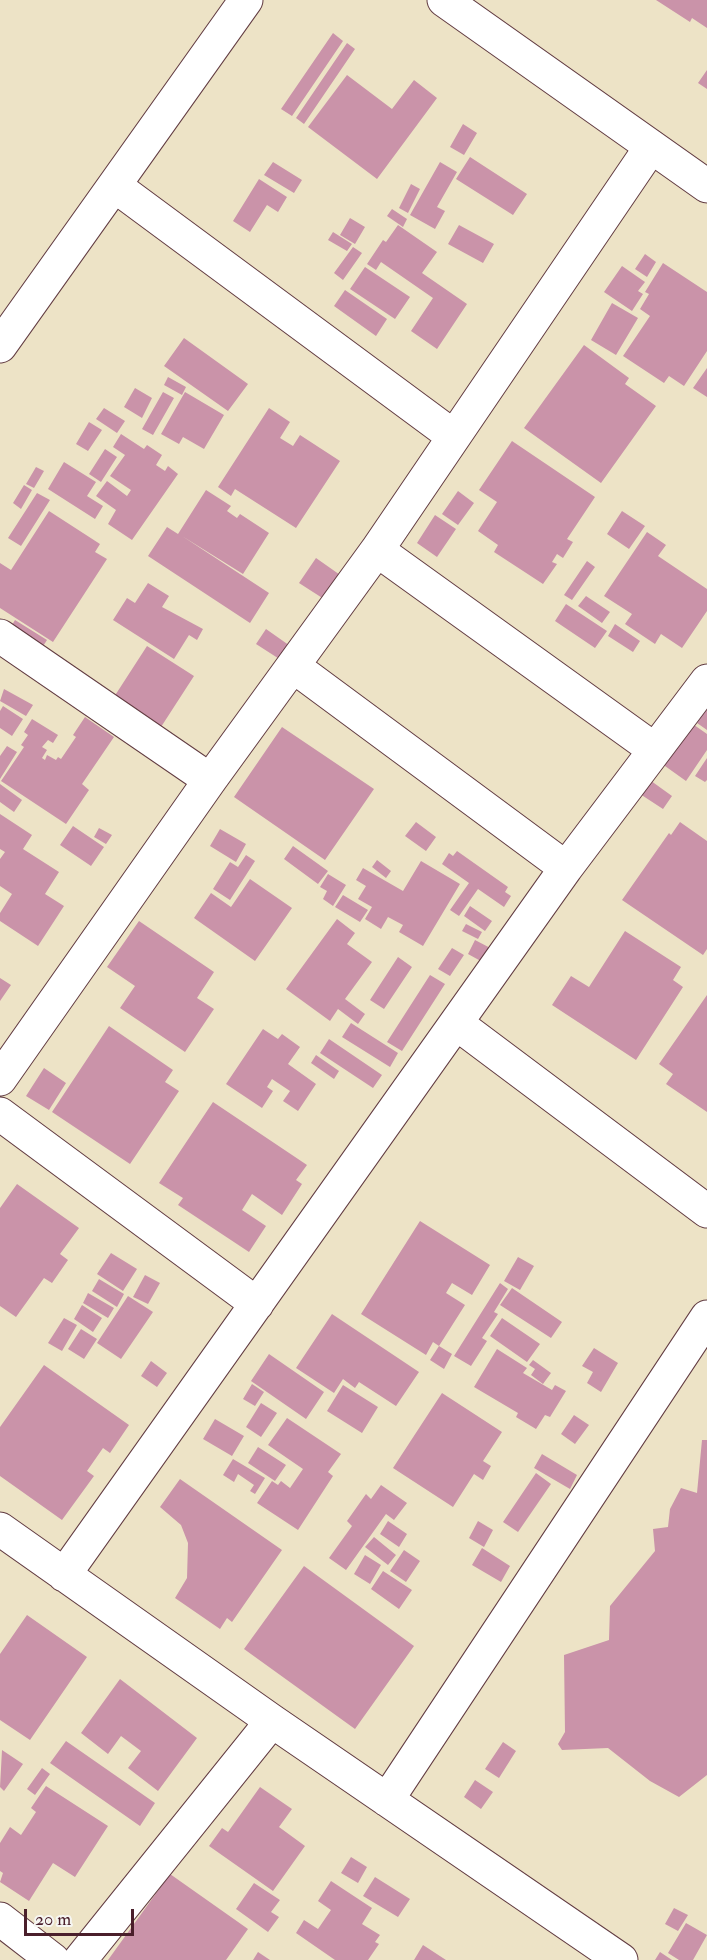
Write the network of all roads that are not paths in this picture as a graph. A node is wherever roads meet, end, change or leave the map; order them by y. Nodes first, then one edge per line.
1 (246, 0) edge
2 (444, 0) edge
3 (651, 147) junction
4 (115, 186) junction
5 (707, 186) edge
6 (0, 346) edge
7 (453, 436) junction
8 (377, 550) junction
9 (0, 636) edge
10 (293, 666) junction
11 (707, 681) edge
12 (655, 750) junction
13 (210, 780) junction
14 (566, 868) junction
15 (456, 1023) junction
16 (0, 1079) edge
17 (0, 1114) edge
18 (707, 1210) edge
19 (257, 1304) junction
20 (707, 1317) edge
21 (0, 1529) edge
22 (64, 1575) junction
23 (272, 1721) junction
24 (387, 1800) junction
25 (0, 1919) edge
26 (53, 1960) edge
27 (80, 1960) edge
28 (621, 1960) edge

1 - 4 street
2 - 3 street
3 - 5 street
3 - 7 street
4 - 6 street
4 - 7 street
7 - 8 street
8 - 10 street
8 - 12 street
9 - 13 street
10 - 13 street
10 - 14 street
11 - 12 street
12 - 14 street
13 - 16 street
14 - 15 street
15 - 18 street
15 - 19 street
17 - 19 street
19 - 22 street
20 - 24 street
21 - 22 street
22 - 23 street
23 - 24 street
23 - 27 street
24 - 28 street
25 - 26 street

